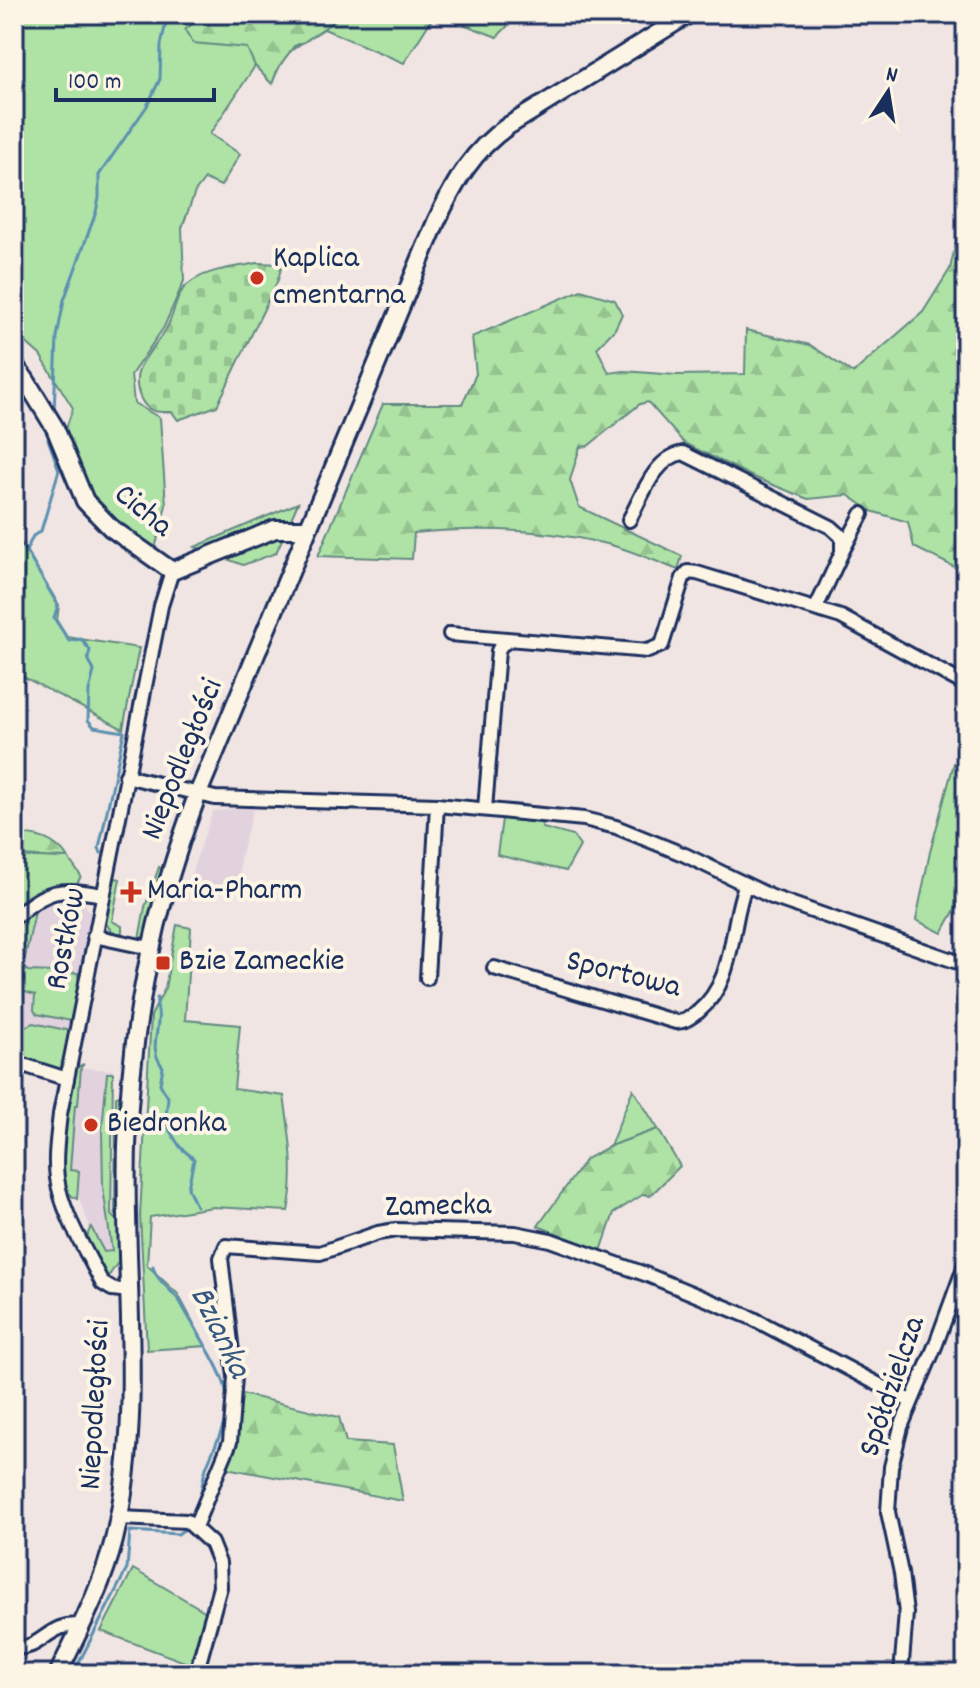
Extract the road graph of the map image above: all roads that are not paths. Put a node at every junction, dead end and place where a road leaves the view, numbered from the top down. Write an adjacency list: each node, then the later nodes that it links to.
1 (689, 14): 5 (street, Niepodległości)
2 (14, 365): 7 (street, Cicha)
3 (862, 514): 6 (street)
4 (629, 520): 6 (street)
5 (308, 529): 7 (street, Cicha); 13 (street, Niepodległości)
6 (842, 552): 8 (street)
7 (172, 571): 12 (street, Rostków)
8 (816, 608): 10 (street); 11 (street)
9 (450, 634): 10 (street)
10 (510, 640): 15 (street)
11 (966, 685)
12 (126, 776): 13 (street); 17 (street, Rostków)
13 (197, 796): 14 (street); 20 (street, Niepodległości)
14 (437, 805): 15 (street); 23 (street)
15 (485, 809): 16 (street)
16 (745, 886): 21 (street); 22 (street, Sportowa)
17 (103, 895): 18 (street); 19 (street, Rostków)
18 (14, 918)
19 (94, 936): 20 (street); 25 (street, Rostków)
20 (150, 948): 27 (street, Niepodległości)
21 (966, 965)
22 (494, 968)
23 (427, 978)
24 (14, 1062): 25 (street)
25 (67, 1079): 27 (street, Rostków)
26 (966, 1262): 28 (street, Spółdzielcza)
27 (130, 1291): 29 (street, Niepodległości)
28 (910, 1401): 30 (street, Zamecka); 35 (street, Spółdzielcza)
29 (119, 1518): 30 (street); 31 (street, Niepodległości)
30 (195, 1527): 34 (street)
31 (82, 1626): 32 (street); 33 (street, Niepodległości)
32 (14, 1647)
33 (58, 1674)
34 (196, 1674)
35 (901, 1674)

